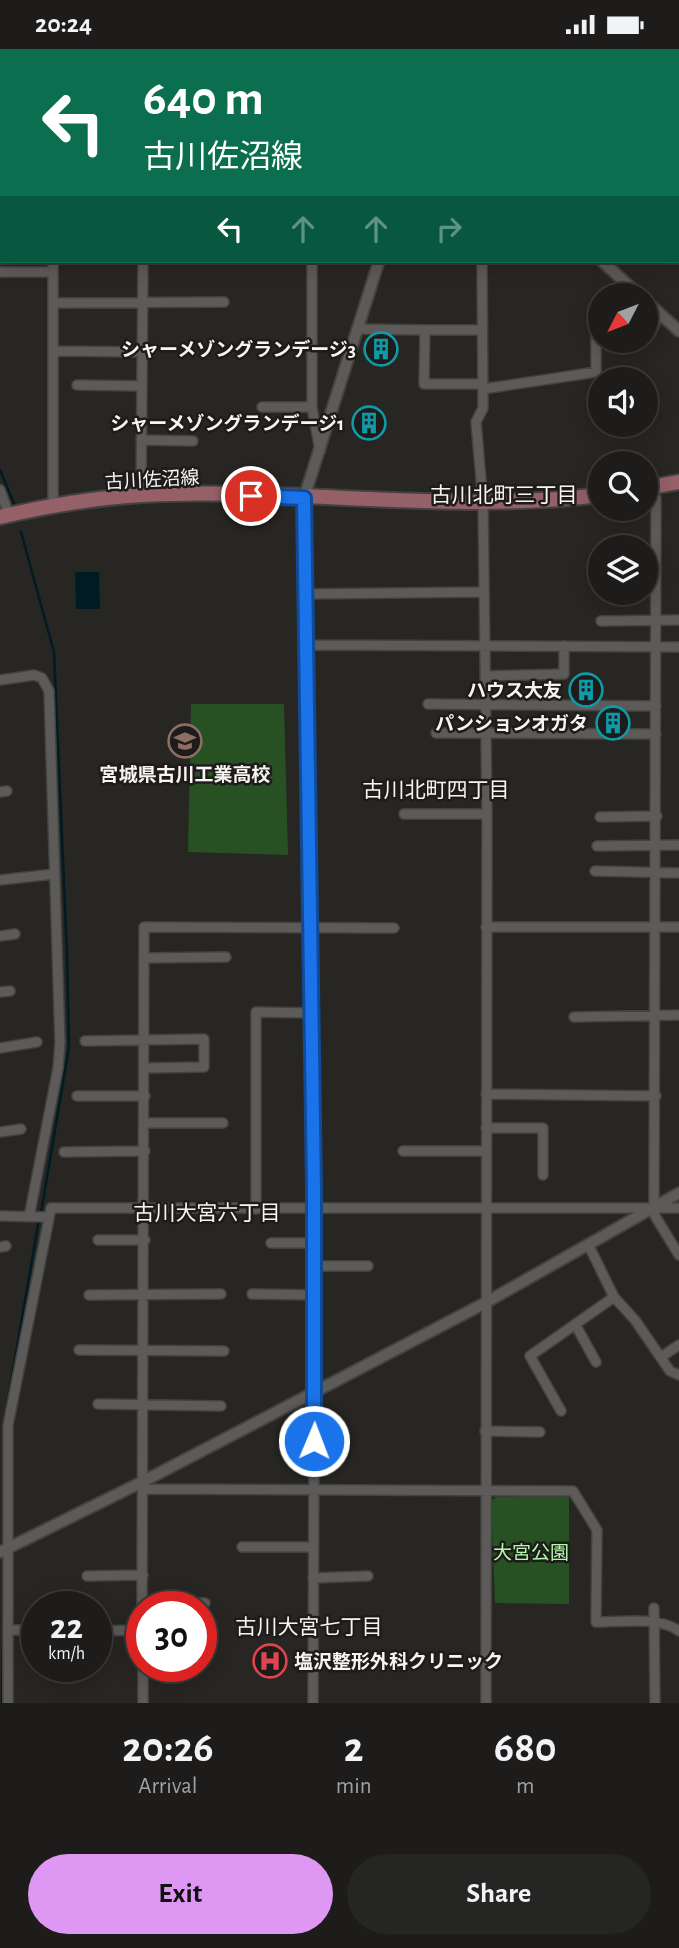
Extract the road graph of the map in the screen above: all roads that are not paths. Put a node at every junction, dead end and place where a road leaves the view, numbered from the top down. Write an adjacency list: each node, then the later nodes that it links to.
1 (53, 263): 8 (street)
2 (143, 263): 10 (street)
3 (312, 263): 26 (street)
4 (378, 263): 15 (street)
5 (482, 263): 24 (street)
6 (604, 263): 9 (street)
7 (0, 272): 8 (street)
8 (53, 272): 12 (street)
9 (626, 283)
10 (143, 302): 11 (street); 12 (street); 20 (street)
11 (224, 302)
12 (53, 303): 19 (street)
13 (660, 313): 14 (street); 16 (street)
14 (658, 317)
15 (359, 329): 17 (street); 29 (street)
16 (678, 329)
17 (425, 330): 18 (street); 24 (street)
18 (477, 330)
19 (53, 351): 20 (street); 37 (street)
20 (143, 352): 23 (street)
21 (596, 353): 24 (street)
22 (77, 386): 23 (street)
23 (142, 386): 27 (street)
24 (483, 386): 36 (street)
25 (262, 407): 26 (street)
26 (312, 407): 29 (street)
27 (141, 440): 28 (street); 33 (street)
28 (192, 441)
29 (320, 451): 35 (street)
30 (679, 482): 31 (main road)
31 (658, 486)
32 (0, 490): 38 (street)
33 (141, 495): 35 (main road, 古川佐沼線); 37 (main road, 古川佐沼線)
34 (588, 496): 36 (main road, 古川佐沼線)
35 (304, 498): 36 (main road, 古川佐沼線); 41 (street)
36 (483, 502): 40 (street)
37 (53, 506): 38 (main road, 古川佐沼線)
38 (5, 516)
39 (656, 521): 44 (street)
40 (484, 592): 41 (street); 46 (street)
41 (305, 594): 45 (street)
42 (679, 620): 44 (street)
43 (601, 621): 44 (street)
44 (656, 621): 48 (street)
45 (306, 645): 46 (street); 73 (street)
46 (485, 645): 47 (street); 50 (street)
47 (564, 646): 48 (street); 50 (street)
48 (656, 647): 49 (street); 54 (street)
49 (679, 647)
50 (485, 676): 53 (street)
51 (0, 680): 68 (street)
52 (428, 704): 53 (street)
53 (485, 705): 54 (street); 56 (street)
54 (656, 706): 57 (street)
55 (436, 733): 56 (street)
56 (486, 733): 57 (street); 59 (street)
57 (656, 733): 60 (street)
58 (404, 814): 59 (street)
59 (487, 814): 70 (street)
60 (657, 816): 61 (street); 62 (street)
61 (600, 817)
62 (657, 845): 63 (street); 64 (street); 66 (street)
63 (679, 845)
64 (597, 846)
65 (594, 871): 66 (street)
66 (657, 873): 67 (street); 71 (street)
67 (679, 873)
68 (54, 874): 69 (street); 110 (street)
69 (0, 880)
70 (486, 927): 71 (street); 88 (street)
71 (657, 927): 72 (street); 80 (street)
72 (679, 927)
73 (310, 928): 74 (street); 78 (street); 79 (street)
74 (394, 928)
75 (15, 934): 76 (street)
76 (0, 936)
77 (226, 957): 78 (street)
78 (145, 958): 83 (street)
79 (312, 1013): 106 (street); 107 (street)
80 (657, 1015): 81 (street); 82 (street); 91 (street)
81 (679, 1015)
82 (574, 1017)
83 (145, 1040): 84 (street); 87 (street); 87 (street)
84 (85, 1041)
85 (37, 1042): 86 (street)
86 (0, 1048)
87 (145, 1068): 90 (street)
88 (486, 1094): 91 (street); 94 (street)
89 (77, 1095): 90 (street)
90 (145, 1096): 92 (street)
91 (656, 1097): 104 (street)
92 (145, 1123): 93 (street); 97 (street)
93 (223, 1123)
94 (486, 1128): 99 (street); 101 (street)
95 (22, 1129): 96 (street)
96 (0, 1132)
97 (145, 1151): 100 (street); 103 (street)
98 (403, 1151): 99 (street)
99 (486, 1151): 108 (street)
100 (64, 1152)
101 (543, 1175)
102 (679, 1193): 104 (street)
103 (145, 1207): 106 (street); 111 (street); 113 (street)
104 (654, 1208): 105 (street); 108 (street); 116 (street); 117 (street)
105 (679, 1208)
106 (256, 1209): 107 (street)
107 (314, 1210): 108 (street); 115 (street)
108 (485, 1210): 126 (street)
109 (0, 1216): 110 (street)
110 (31, 1217): 111 (street)
111 (47, 1217): 147 (street)
112 (98, 1240): 113 (street)
113 (145, 1240): 123 (street)
114 (271, 1243): 115 (street)
115 (315, 1243): 118 (street)
116 (589, 1246): 125 (street); 126 (street)
117 (679, 1255)
118 (314, 1266): 119 (street); 124 (street)
119 (368, 1266)
120 (221, 1294): 123 (street)
121 (252, 1294): 124 (street)
122 (89, 1295): 123 (street)
123 (145, 1295): 130 (street)
124 (315, 1295): 135 (street)
125 (614, 1297): 127 (street); 132 (street)
126 (485, 1303): 135 (street); 140 (street)
127 (575, 1324): 133 (street); 139 (street)
128 (679, 1345): 132 (street)
129 (79, 1350): 130 (street)
130 (144, 1350): 131 (street); 137 (street)
131 (224, 1351)
132 (661, 1357): 134 (street)
133 (596, 1361)
134 (679, 1375)
135 (315, 1392): 142 (street); 143 (street)
136 (98, 1405): 137 (street)
137 (144, 1405): 138 (street); 142 (street)
138 (221, 1406)
139 (561, 1411)
140 (485, 1431): 141 (street); 144 (street)
141 (540, 1432)
142 (144, 1485): 143 (street); 147 (street); 148 (street)
143 (313, 1489): 144 (street); 146 (street)
144 (485, 1490): 154 (street); 162 (street)
145 (242, 1547): 146 (street)
146 (313, 1547): 151 (street)
147 (5, 1551): 155 (street)
148 (143, 1575): 149 (street); 152 (street)
149 (88, 1576)
150 (368, 1576): 151 (street)
151 (313, 1578): 161 (street)
152 (142, 1591)
153 (654, 1608): 154 (street)
154 (654, 1623): 157 (street); 163 (street)
155 (9, 1630): 156 (street); 159 (street)
156 (21, 1630)
157 (679, 1631)
158 (143, 1682): 160 (street)
159 (8, 1703)
160 (143, 1703)
161 (313, 1703)
162 (486, 1703)
163 (655, 1703)

